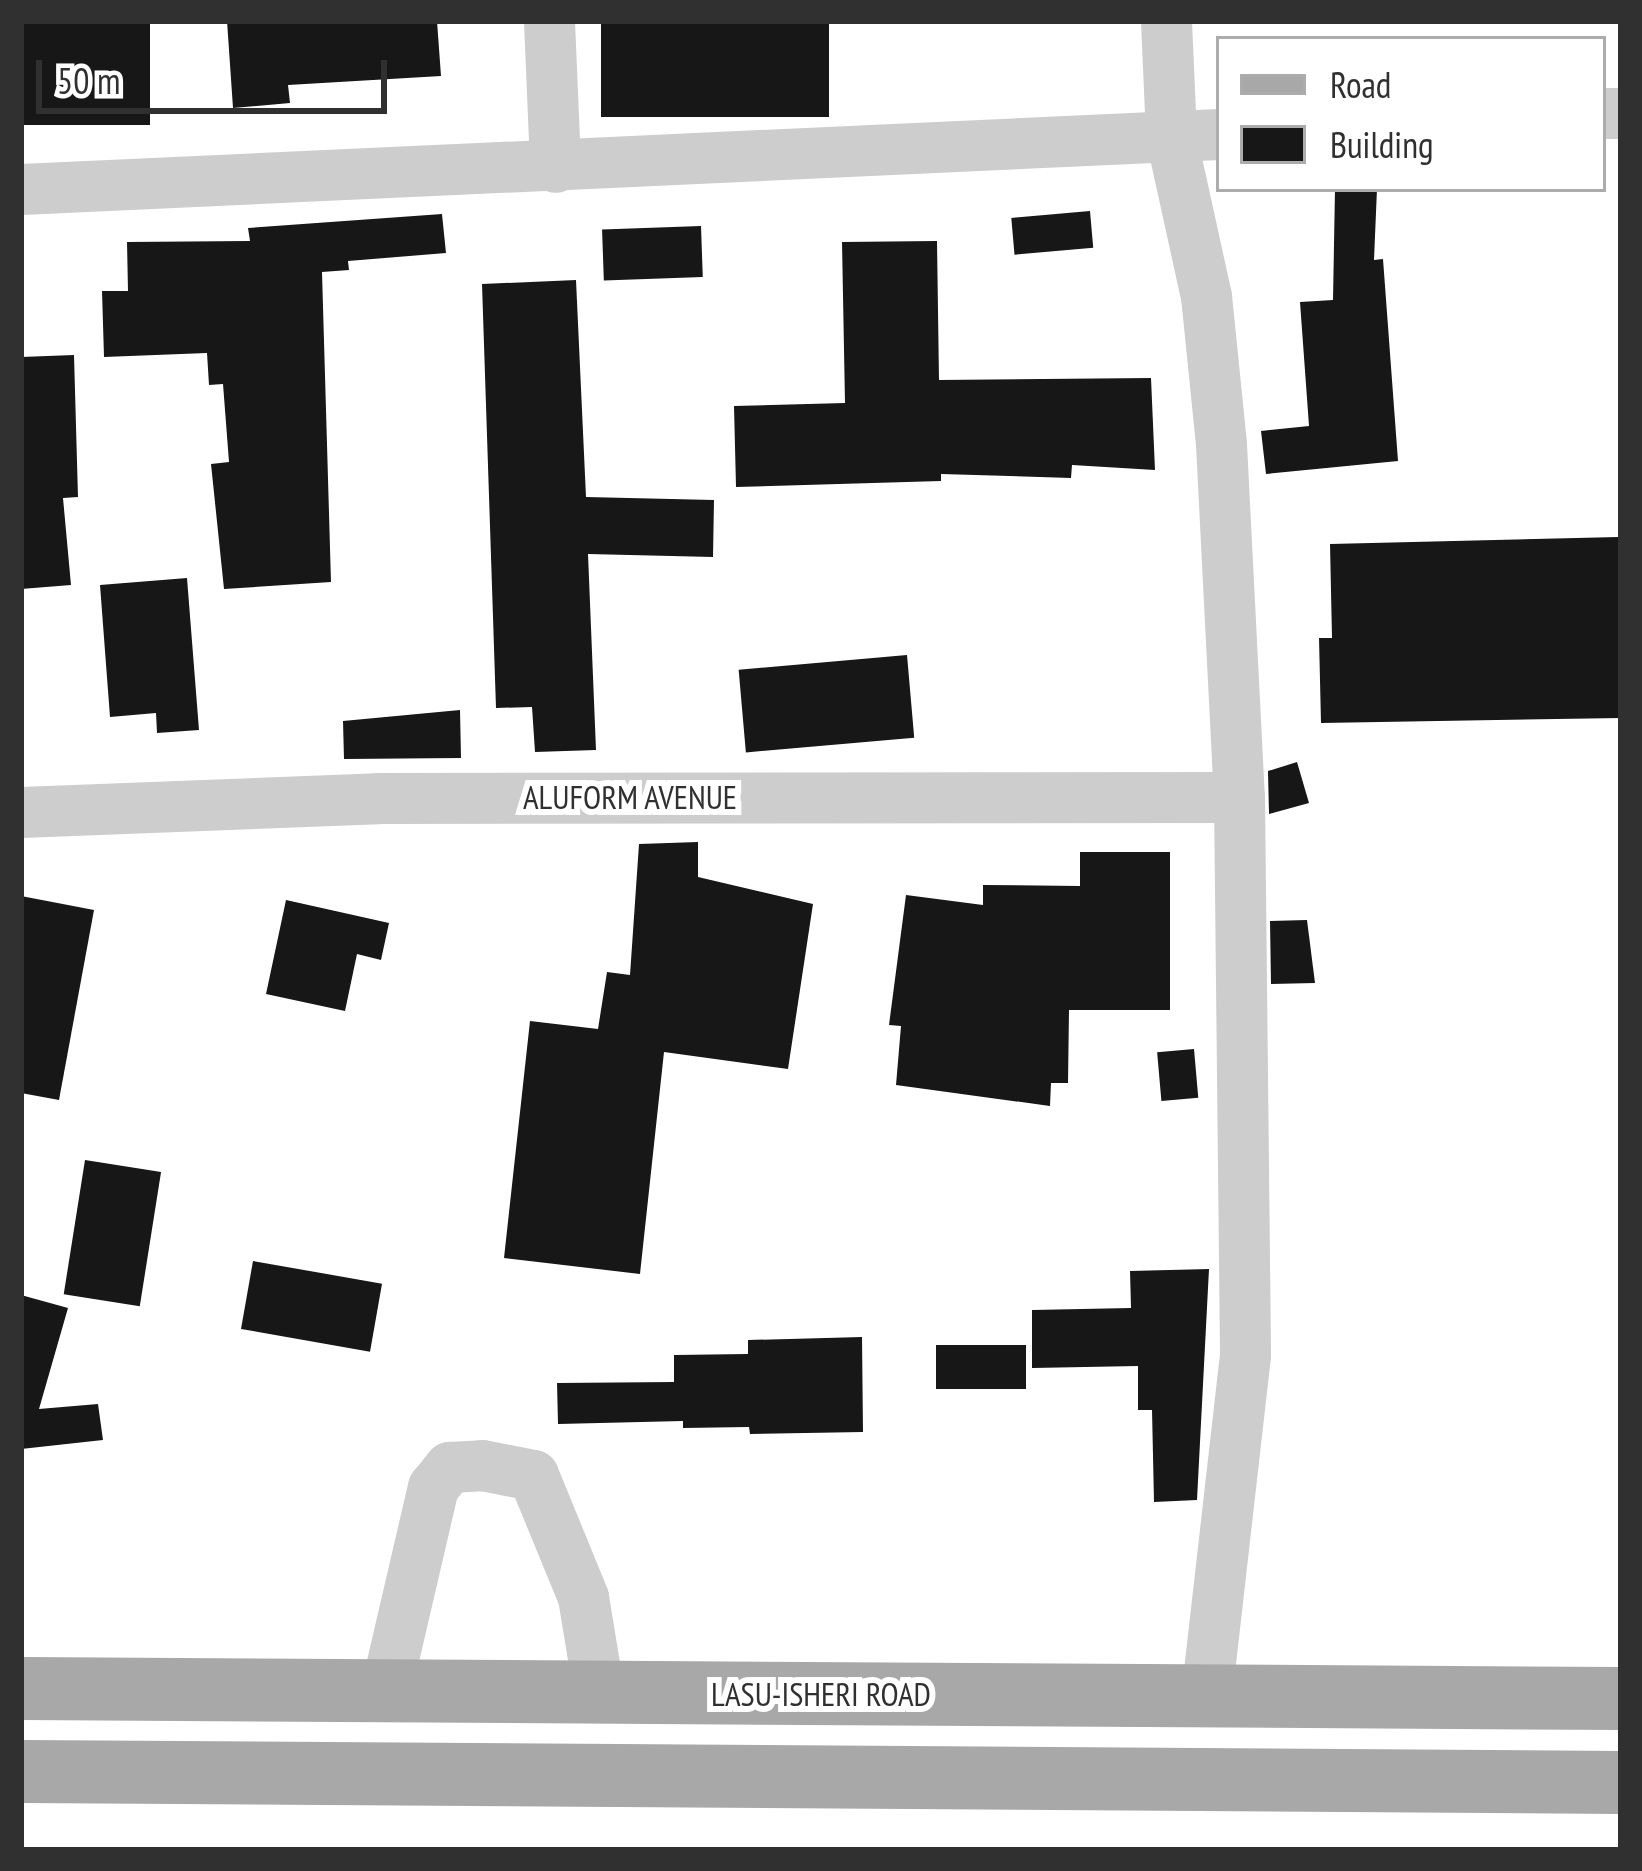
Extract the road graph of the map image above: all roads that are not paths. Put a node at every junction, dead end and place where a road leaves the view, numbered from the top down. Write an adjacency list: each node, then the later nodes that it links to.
1 (549, 21): 4 (street)
2 (1166, 21): 3 (street)
3 (1195, 136): 4 (street); 6 (street)
4 (555, 167): 5 (street)
5 (21, 189)
6 (1239, 797): 7 (street, ALUFORM AVENUE); 9 (street)
7 (21, 812)
8 (21, 1688): 10 (main road, LASU-ISHERI ROAD)
9 (1207, 1691): 11 (main road, LASU-ISHERI ROAD); 12 (main road, LASU-ISHERI ROAD)
10 (385, 1693): 11 (main road, LASU-ISHERI ROAD); 11 (street)
11 (599, 1695)
12 (1621, 1698)
13 (21, 1771): 14 (main road)
14 (1621, 1782)

